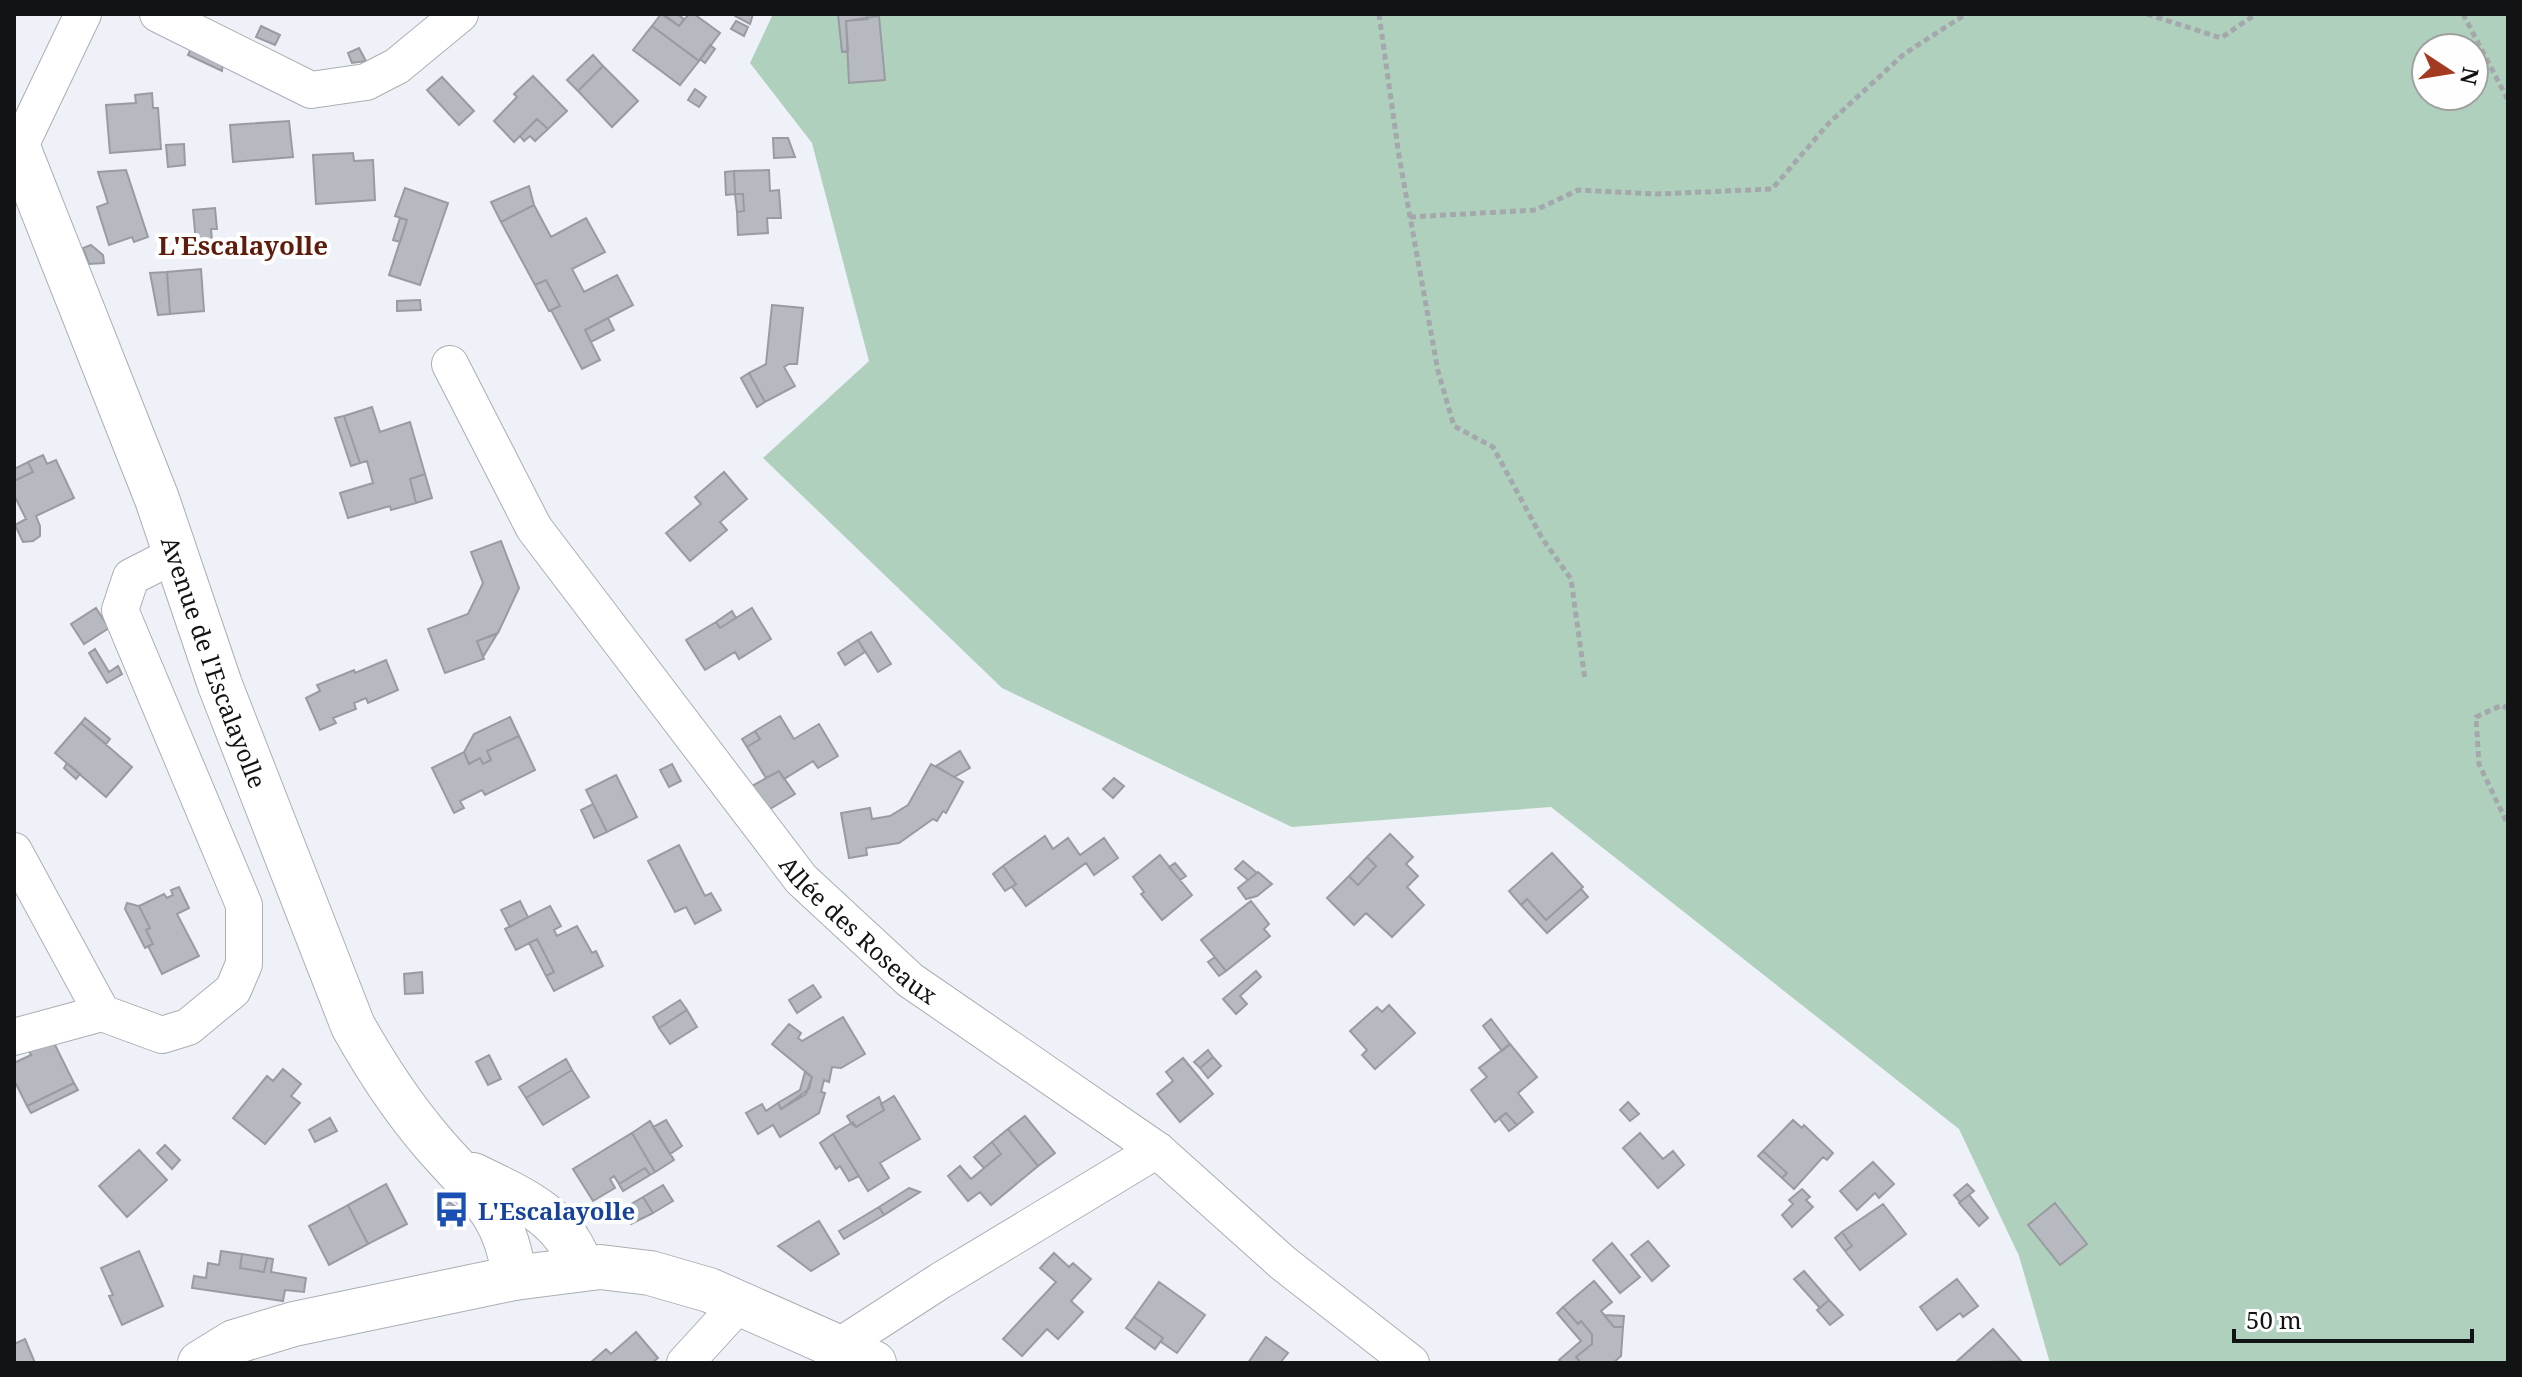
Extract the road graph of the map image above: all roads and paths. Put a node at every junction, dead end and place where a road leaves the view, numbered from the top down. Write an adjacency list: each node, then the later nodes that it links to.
1 (83, 14): 10 (street)
2 (158, 14): 3 (street)
3 (460, 14)
4 (1379, 14): 11 (path)
5 (1966, 14): 11 (path)
6 (2147, 14): 7 (path)
7 (2256, 14)
8 (2463, 14): 9 (path)
9 (2508, 100)
10 (17, 142): 13 (street, Avenue de l'Escalayolle)
11 (1410, 217): 14 (path)
12 (450, 364): 20 (street, Allée des Roseaux)
13 (176, 554): 18 (street); 21 (street, Avenue de l'Escalayolle)
14 (1585, 680)
15 (2508, 709): 16 (path)
16 (2508, 825)
17 (14, 851): 18 (street)
18 (102, 1013): 19 (street)
19 (14, 1037)
20 (1157, 1150): 25 (street); 28 (street, Allée des Roseaux)
21 (453, 1165): 22 (street, Avenue de l'Escalayolle); 23 (street, Avenue de l'Escalayolle)
22 (581, 1268): 23 (street); 24 (street)
23 (514, 1278): 26 (street)
24 (740, 1303): 25 (street); 27 (street)
25 (856, 1355)
26 (200, 1363)
27 (685, 1363)
28 (1411, 1363)

